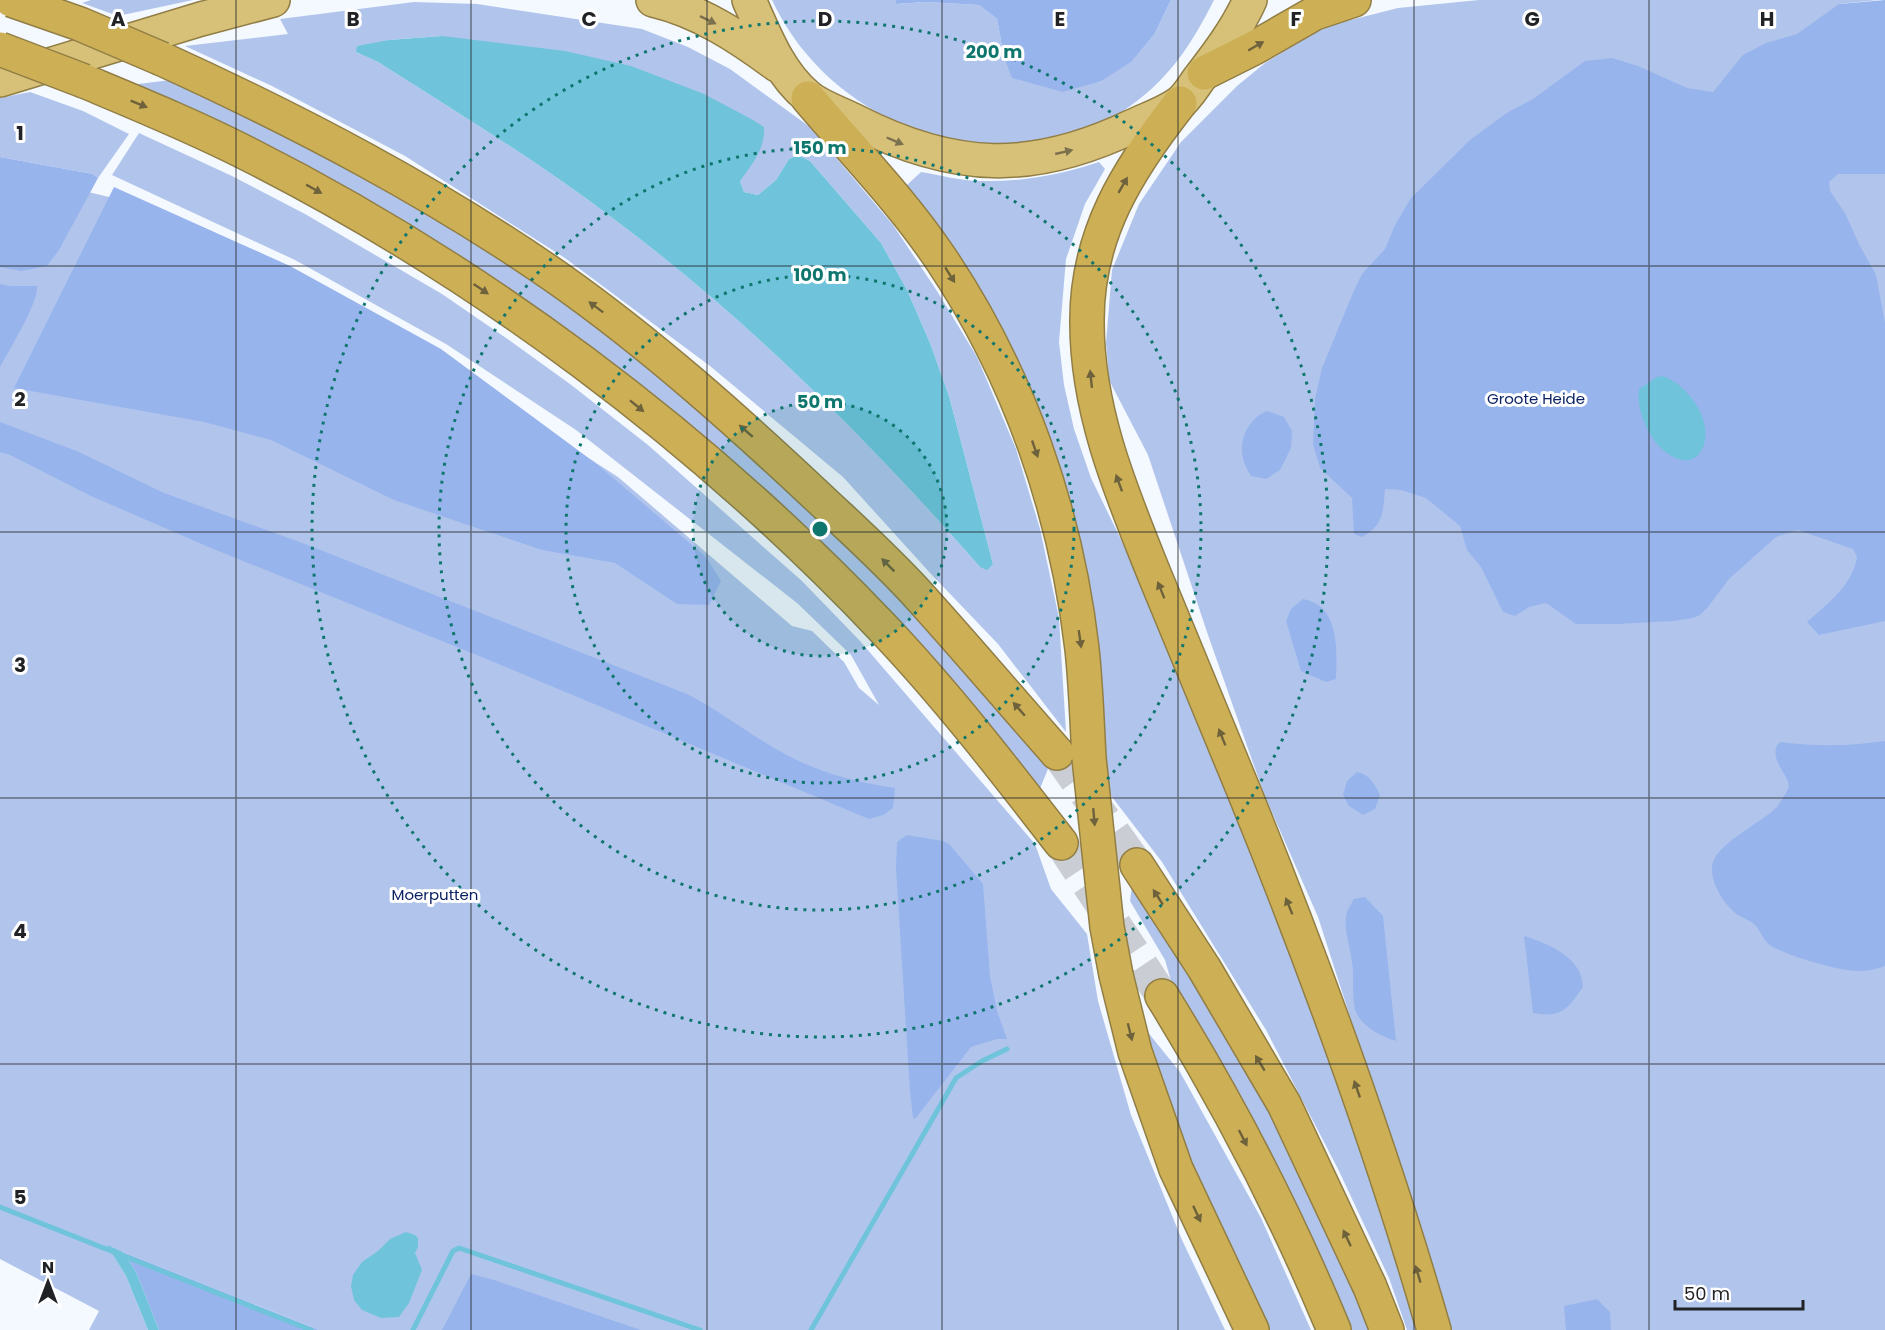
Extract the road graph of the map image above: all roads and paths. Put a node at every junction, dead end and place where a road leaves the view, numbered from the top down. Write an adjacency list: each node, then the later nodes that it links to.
1 (11, 0): 15 (highway, one-way to 1, bridge)
2 (49, 0): 8 (highway)
3 (273, 0): 12 (highway)
4 (653, 0): 10 (highway, one-way to 10)
5 (748, 0): 10 (highway)
6 (1250, 0): 11 (highway)
7 (1354, 0): 11 (highway, one-way to 7)
8 (0, 15)
9 (0, 49): 16 (highway, one-way to 16, bridge)
10 (781, 68): 13 (highway)
11 (1204, 73): 14 (highway)
12 (0, 80)
13 (808, 98): 14 (highway, one-way to 14); 15 (highway, one-way to 15)
14 (1180, 103): 22 (highway, one-way to 14)
15 (1073, 756): 19 (highway, one-way to 19, bridge)
16 (1061, 843)
17 (1137, 865): 21 (highway, one-way to 17)
18 (1162, 996): 20 (highway, one-way to 20)
19 (1252, 1330)
20 (1334, 1330)
21 (1387, 1330)
22 (1434, 1330)

